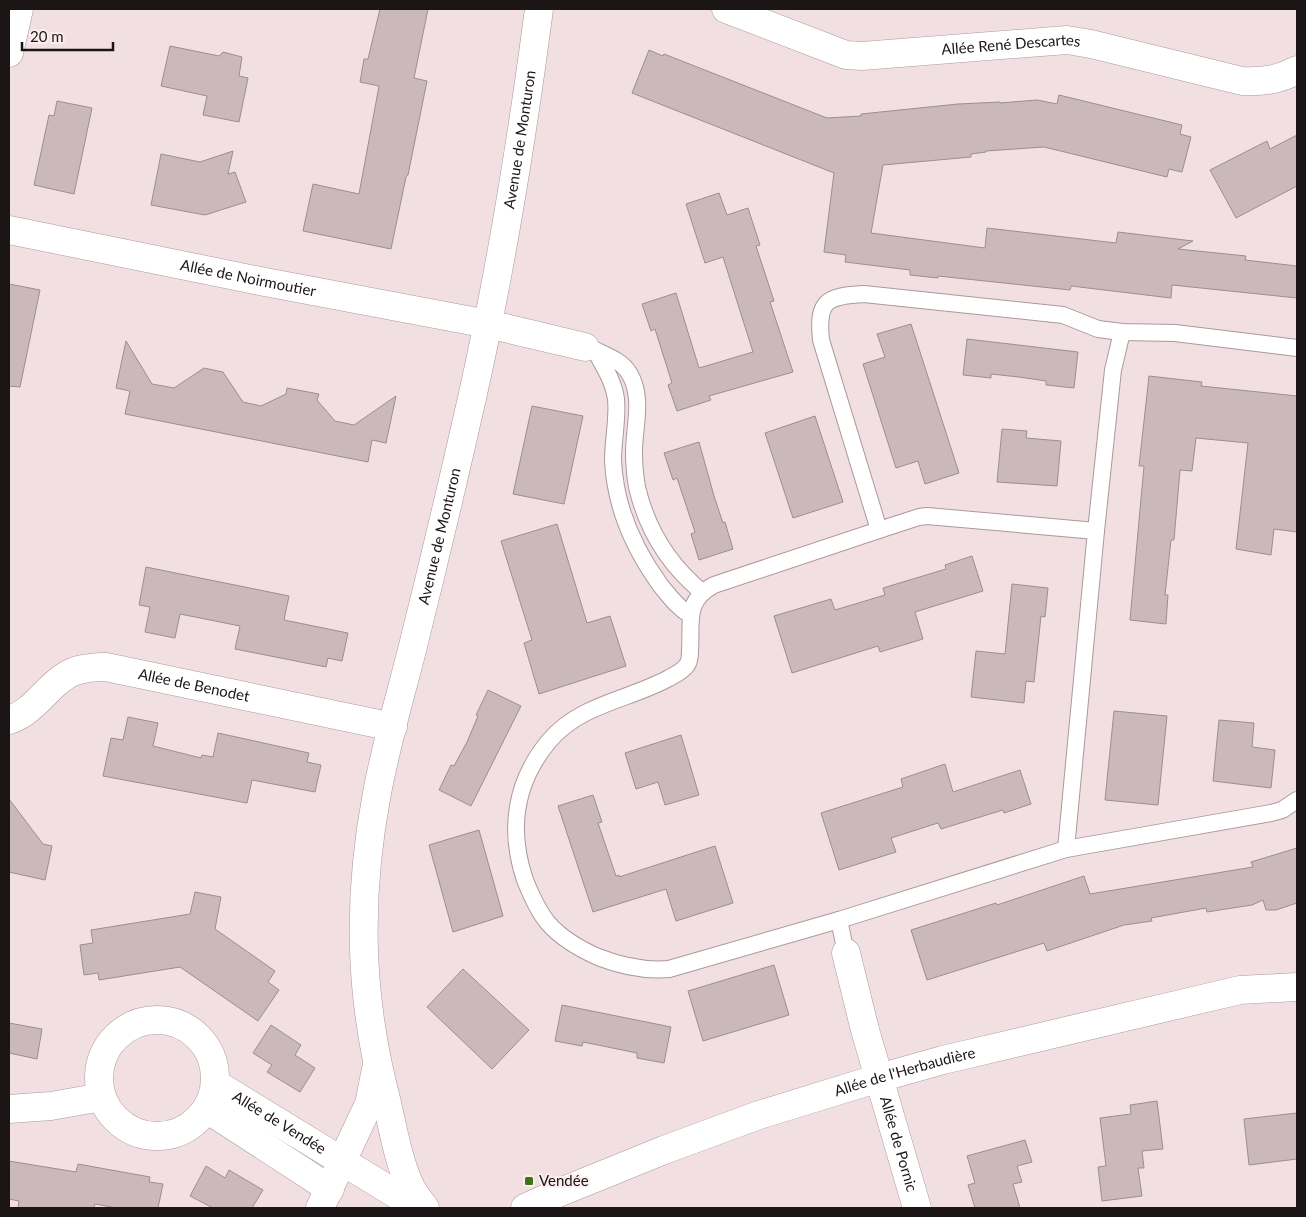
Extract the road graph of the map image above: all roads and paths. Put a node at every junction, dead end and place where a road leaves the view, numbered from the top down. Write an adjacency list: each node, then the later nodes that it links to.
1 (19, 9): 4 (street)
2 (539, 9): 7 (street, Avenue de Monturon)
3 (726, 9): 5 (street, Allée René Descartes)
4 (9, 52)
5 (1297, 70)
6 (9, 230): 7 (street, Allée de Noirmoutier)
7 (488, 324): 10 (street, Allée de Noirmoutier); 16 (street, Avenue de Monturon)
8 (1122, 332): 9 (lane); 11 (lane); 12 (lane)
9 (1297, 348)
10 (590, 349): 13 (lane); 14 (lane)
11 (879, 530): 12 (lane); 13 (lane)
12 (1096, 531): 18 (lane)
13 (702, 592): 14 (lane)
14 (690, 615): 19 (lane)
15 (9, 720): 16 (street, Allée de Benodet)
16 (393, 727): 22 (street, Avenue de Monturon)
17 (1297, 800): 18 (lane)
18 (1066, 849): 19 (lane)
19 (839, 920): 20 (lane)
20 (846, 953): 23 (street, Allée de Pornic)
21 (1297, 987): 23 (street, Allée de l'Herbaudière)
22 (377, 1066): 28 (street, Avenue de Monturon); 31 (street, Avenue de Monturon)
23 (879, 1078): 32 (street, Allée de l'Herbaudière); 33 (street, Allée de Pornic)
24 (216, 1084): 25 (street, Allée de Vendée); 27 (street, Allée de Vendée); 28 (street, Allée de Vendée)
25 (102, 1097): 26 (street); 27 (street, Allée de Vendée)
26 (9, 1109)
27 (207, 1109): 29 (street, Allée de Vendée)
28 (344, 1161): 29 (street, Avenue de Monturon); 30 (street, Allée de Vendée)
29 (325, 1199)
30 (412, 1208)
31 (425, 1208)
32 (525, 1208)
33 (917, 1208)

